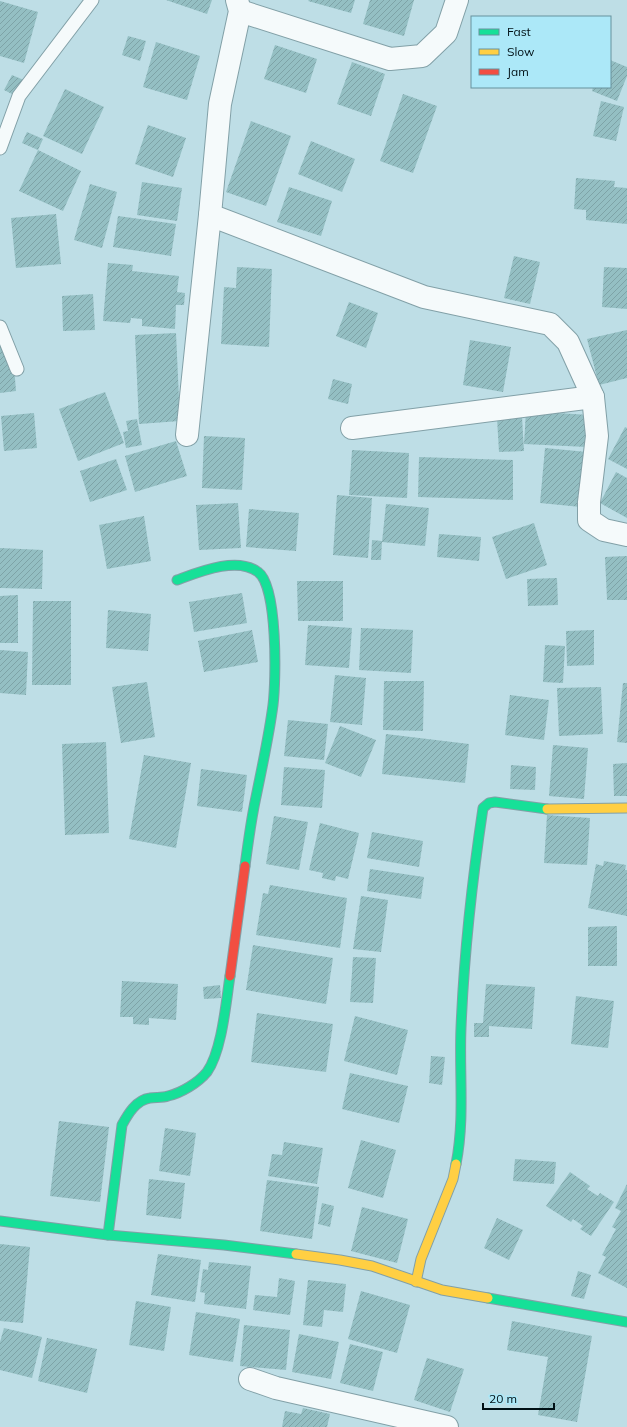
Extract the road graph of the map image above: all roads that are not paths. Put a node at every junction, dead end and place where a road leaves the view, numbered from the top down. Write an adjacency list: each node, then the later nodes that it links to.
1 (92, 0): 4 (lane)
2 (457, 0): 3 (street)
3 (238, 6): 5 (street)
4 (0, 148)
5 (210, 215): 8 (street); 10 (street)
6 (0, 327): 7 (lane)
7 (18, 369)
8 (593, 397): 9 (street); 11 (street)
9 (352, 428)
10 (187, 435)
11 (627, 535)
12 (177, 580): 15 (street)
13 (627, 808): 16 (street)
14 (0, 1221): 15 (street)
15 (108, 1235): 16 (street)
16 (416, 1282): 17 (street)
17 (627, 1322)
18 (250, 1379): 19 (street)
19 (447, 1427)

